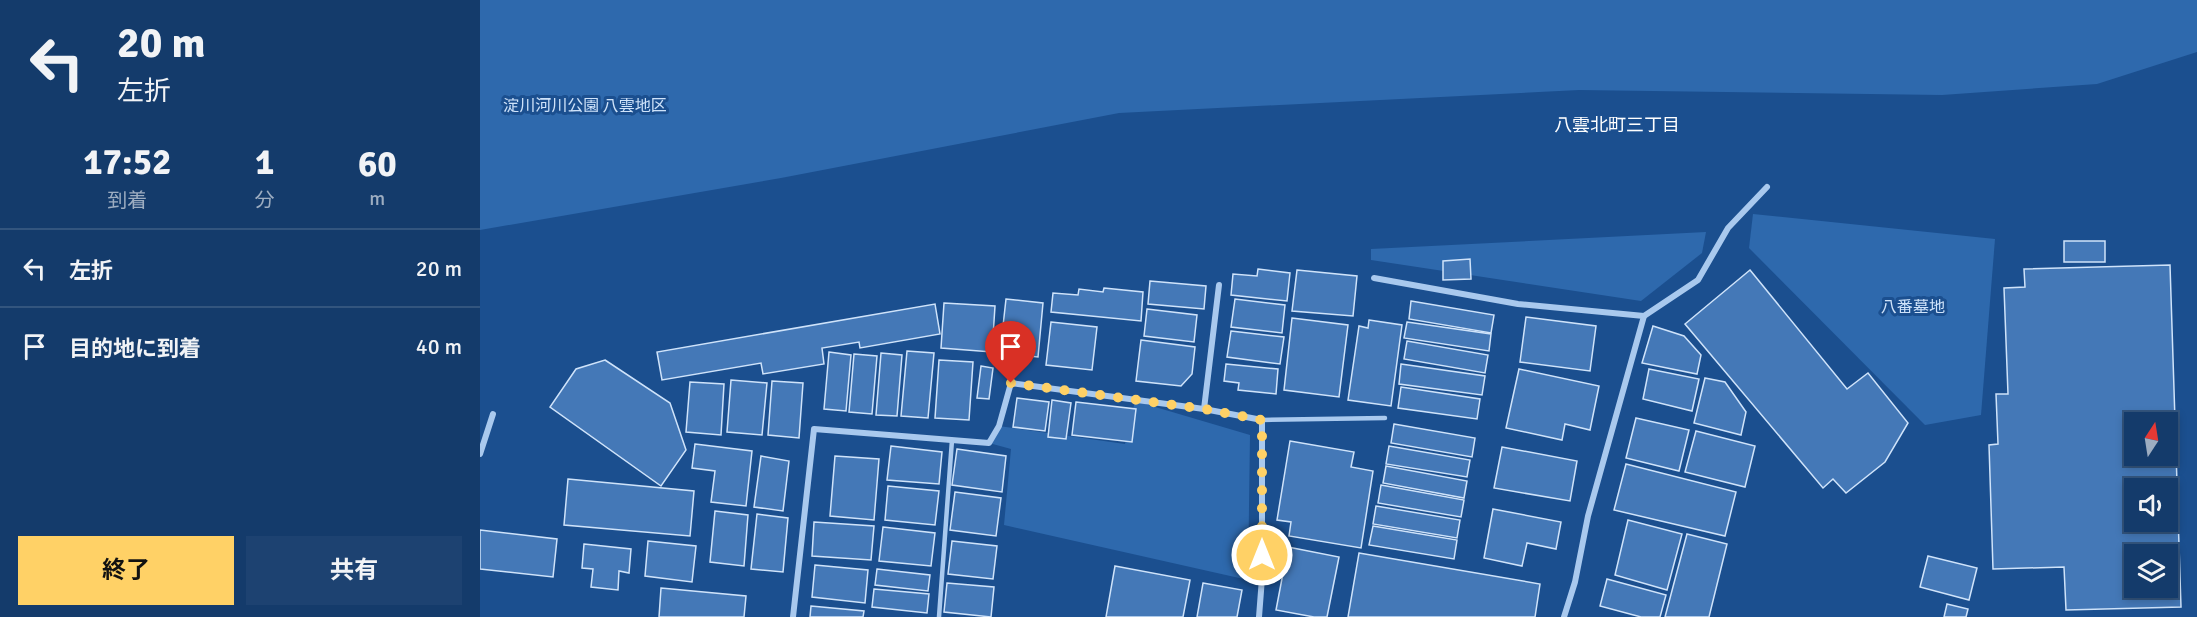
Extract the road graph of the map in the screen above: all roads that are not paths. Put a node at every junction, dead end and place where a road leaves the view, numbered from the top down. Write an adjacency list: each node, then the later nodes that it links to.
1 (1767, 187): 4 (street)
2 (1374, 278): 4 (street)
3 (1219, 285): 5 (street)
4 (1644, 316): 14 (street)
5 (1204, 409): 8 (street); 9 (street)
6 (494, 414): 10 (street)
7 (1385, 418): 8 (lane)
8 (1262, 420): 13 (street)
9 (951, 440): 11 (street); 12 (lane)
10 (480, 454)
11 (794, 617)
12 (939, 617)
13 (1259, 617)
14 (1564, 617)

